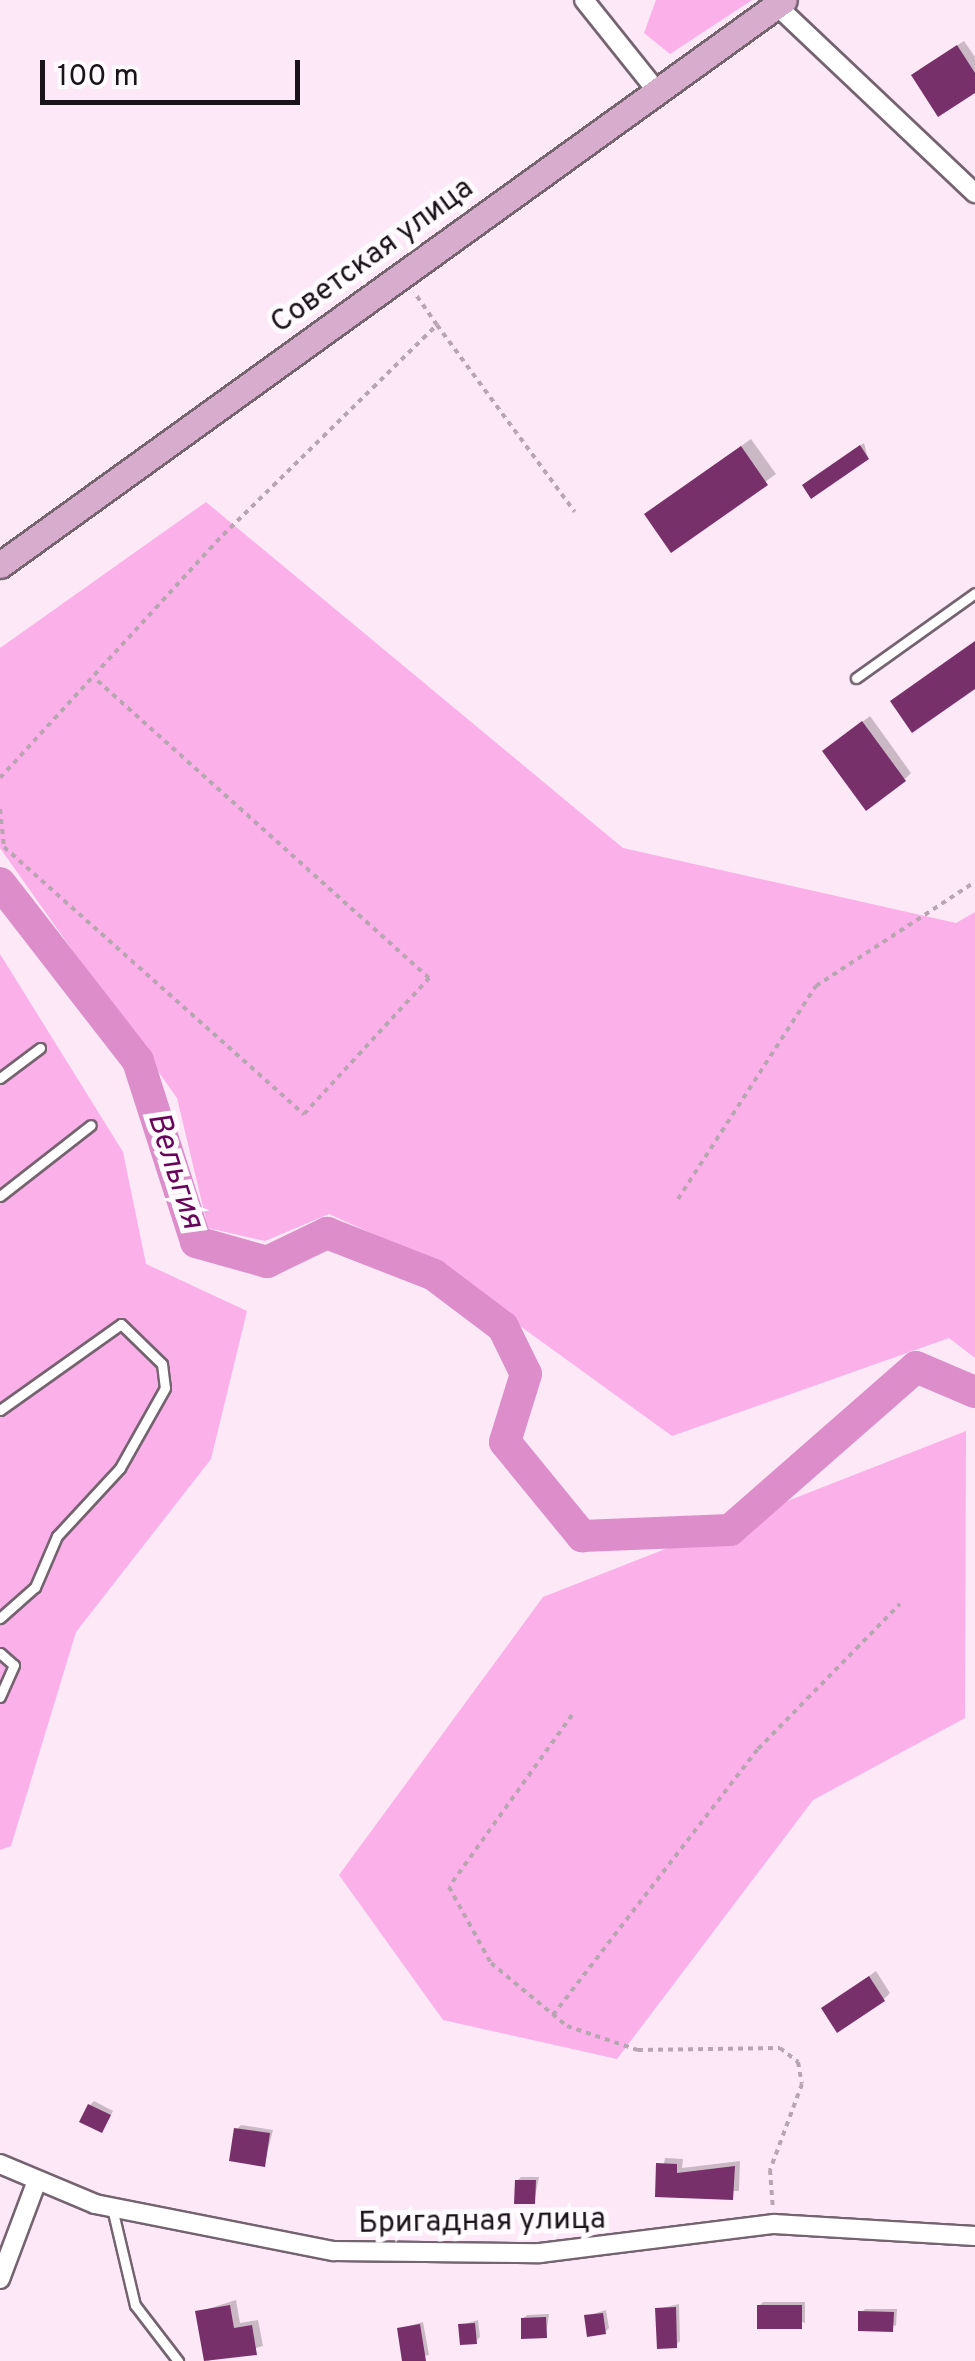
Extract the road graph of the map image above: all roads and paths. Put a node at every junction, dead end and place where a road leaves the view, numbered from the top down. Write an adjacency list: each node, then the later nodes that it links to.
1 (584, 0): 3 (street)
2 (780, 3): 3 (main road, Советская улица); 4 (street)
3 (656, 90): 5 (main road, Советская улица)
4 (975, 194)
5 (403, 275): 6 (path); 8 (main road, Советская улица)
6 (437, 325): 7 (path); 10 (path)
7 (575, 512)
8 (0, 565)
9 (975, 593): 11 (lane)
10 (95, 678): 12 (path); 13 (path)
11 (856, 678)
12 (0, 778)
13 (0, 810)
14 (975, 882): 19 (path)
15 (40, 1048): 16 (lane)
16 (0, 1078)
17 (91, 1124): 18 (lane)
18 (0, 1196)
19 (678, 1199)
20 (0, 1410): 22 (lane)
21 (900, 1604): 26 (path)
22 (0, 1618)
23 (0, 1653): 24 (lane)
24 (0, 1696)
25 (572, 1715): 26 (path)
26 (553, 2015): 30 (path)
27 (0, 2164): 28 (street, Бригадная улица)
28 (36, 2182): 29 (street, Бригадная улица); 32 (street)
29 (112, 2208): 30 (street, Бригадная улица); 33 (lane)
30 (774, 2224): 31 (street, Бригадная улица)
31 (975, 2236)
32 (0, 2279)
33 (178, 2361)

